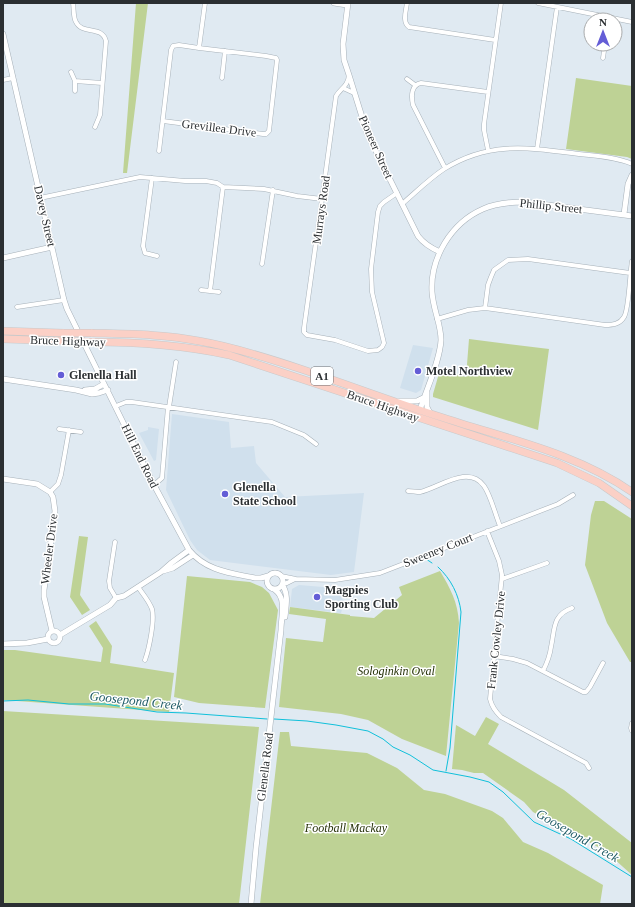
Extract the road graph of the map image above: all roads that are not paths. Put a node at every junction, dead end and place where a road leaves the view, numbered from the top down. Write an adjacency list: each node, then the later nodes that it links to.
1 (73, 3): 23 (street)
2 (205, 3): 12 (street)
3 (334, 3): 7 (street)
4 (407, 3): 11 (street)
5 (500, 3): 11 (street)
6 (538, 3): 8 (street)
7 (347, 4): 17 (street, Pioneer Street)
8 (557, 7): 9 (street); 31 (street)
9 (583, 13)
10 (3, 34): 18 (street, Davey Street)
11 (495, 40): 27 (street)
12 (200, 48): 13 (street, Grevillea Drive); 29 (street, Grevillea Drive)
13 (225, 51): 19 (street); 29 (street, Grevillea Drive)
14 (604, 52): 15 (street)
15 (603, 58)
16 (71, 72): 22 (street)
17 (349, 75): 25 (street, Murrays Road); 28 (street, Pioneer Street)
18 (13, 78): 21 (street); 41 (street, Davey Street)
19 (222, 78)
20 (407, 79): 24 (street)
21 (3, 80)
22 (75, 81): 23 (street); 26 (street)
23 (102, 83): 30 (street)
24 (415, 85): 27 (street); 35 (street)
25 (343, 88): 28 (street); 42 (street, Murrays Road)
26 (75, 91)
27 (488, 92): 32 (street)
28 (354, 93): 40 (street, Pioneer Street)
29 (163, 121): 33 (street)
30 (95, 126)
31 (537, 149): 32 (street); 34 (street)
32 (488, 150): 35 (street)
33 (159, 151)
34 (632, 164)
35 (445, 168): 43 (street)
36 (632, 175): 44 (street)
37 (152, 178): 38 (street); 41 (street); 48 (street)
38 (223, 187): 39 (street); 54 (street)
39 (273, 190): 42 (street); 51 (street)
40 (397, 193): 42 (street, Murrays Road); 43 (street, Pioneer Street)
41 (40, 198): 46 (street, Davey Street)
42 (322, 199)
43 (402, 204): 47 (street, Pioneer Street)
44 (624, 214): 45 (street, Phillip Street); 47 (street, Phillip Street)
45 (632, 216)
46 (52, 247): 49 (street); 56 (street, Davey Street)
47 (440, 252): 59 (street, Phillip Street)
48 (156, 256)
49 (3, 258)
50 (632, 260): 52 (street)
51 (262, 264)
52 (630, 272): 58 (street); 58 (street)
53 (201, 290): 54 (street)
54 (210, 291): 55 (street)
55 (219, 292)
56 (64, 300): 57 (street); 64 (street, Davey Street)
57 (17, 307)
58 (485, 308): 59 (street)
59 (437, 319): 67 (street, Phillip Street)
60 (3, 331): 69 (highway, Bruce Highway / A1, bridge)
61 (3, 339): 78 (highway, Bruce Highway / A1, bridge)
62 (176, 362): 71 (street)
63 (3, 379): 65 (street)
64 (104, 384): 65 (street); 66 (street, Davey Street)
65 (76, 390): 66 (street)
66 (108, 390): 70 (street, Hill End Road)
67 (427, 391): 68 (street); 73 (street)
68 (423, 398): 69 (street); 72 (street)
69 (393, 400): 72 (highway, Bruce Highway / A1)
70 (116, 406): 71 (street); 80 (street, Hill End Road)
71 (168, 407): 77 (street); 80 (street)
72 (420, 410): 73 (highway, Bruce Highway / A1); 78 (highway)
73 (430, 413): 84 (highway, Bruce Highway / A1)
74 (59, 429): 75 (street)
75 (68, 430): 76 (street); 82 (street)
76 (81, 432)
77 (316, 444)
78 (495, 444): 81 (highway, Bruce Highway / A1)
79 (3, 478): 82 (street)
80 (154, 485): 91 (street, Hill End Road)
81 (607, 488): 86 (highway); 87 (highway, Bruce Highway / A1)
82 (50, 492): 107 (street, Wheeler Drive)
83 (408, 492): 88 (street)
84 (632, 492)
85 (573, 495): 88 (street, Sweeney Court)
86 (632, 502)
87 (632, 506)
88 (500, 526): 89 (street, Sweeney Court)
89 (487, 531): 98 (street, Sweeney Court); 99 (street, Frank Cowley Drive)
90 (114, 542): 104 (street)
91 (189, 550): 92 (street, Hill End Road); 94 (street)
92 (193, 555): 94 (street); 97 (street, Hill End Road)
93 (547, 563): 99 (street)
94 (161, 572): 102 (street)
95 (268, 576): 96 (street); 97 (street, Hill End Road); 101 (street)
96 (281, 576): 98 (street, Sweeney Court); 100 (street)
97 (255, 578): 101 (street, Hill End Road)
98 (296, 579): 100 (street, Sweeney Court)
99 (502, 580): 111 (street, Frank Cowley Drive)
100 (282, 584): 103 (street); 106 (street, Glenella Road)
101 (268, 586): 103 (street)
102 (138, 587): 104 (street); 112 (street)
103 (275, 590): 106 (street, Glenella Road)
104 (116, 598): 108 (street)
105 (572, 608): 114 (street)
106 (282, 630): 118 (street, Glenella Road)
107 (52, 631): 108 (street); 109 (street)
108 (60, 635): 109 (street)
109 (48, 639): 110 (street)
110 (3, 644)
111 (494, 656): 114 (street); 117 (street, Frank Cowley Drive)
112 (145, 660)
113 (603, 663): 114 (street)
114 (543, 671)
115 (632, 723): 116 (street)
116 (632, 731)
117 (589, 768)
118 (251, 904)

